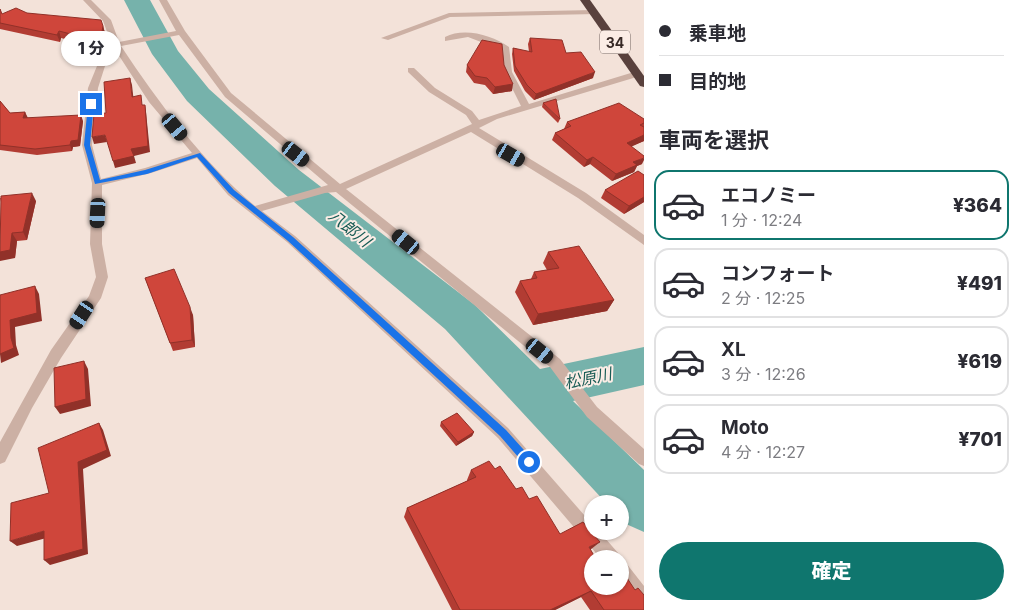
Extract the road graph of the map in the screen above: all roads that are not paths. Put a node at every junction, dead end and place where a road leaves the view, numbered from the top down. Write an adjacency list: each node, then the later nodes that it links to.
1 (87, 0): 8 (street)
2 (162, 0): 5 (street)
3 (585, 0): 4 (highway, 34)
4 (594, 12): 6 (street); 10 (highway, 34)
5 (181, 32): 8 (street); 15 (street)
6 (385, 38)
7 (448, 39): 11 (street)
8 (120, 44): 13 (street); 14 (street)
9 (412, 70): 12 (street)
10 (641, 79): 11 (street)
11 (526, 107): 12 (street)
12 (475, 127): 15 (street); 17 (street)
13 (198, 154): 14 (street); 16 (street)
14 (97, 183): 18 (street)
15 (339, 188): 16 (street); 19 (street)
16 (258, 208): 20 (street)
17 (644, 241)
18 (0, 457)
19 (644, 459)
20 (604, 550)
21 (629, 581): 22 (street)
22 (644, 600)

